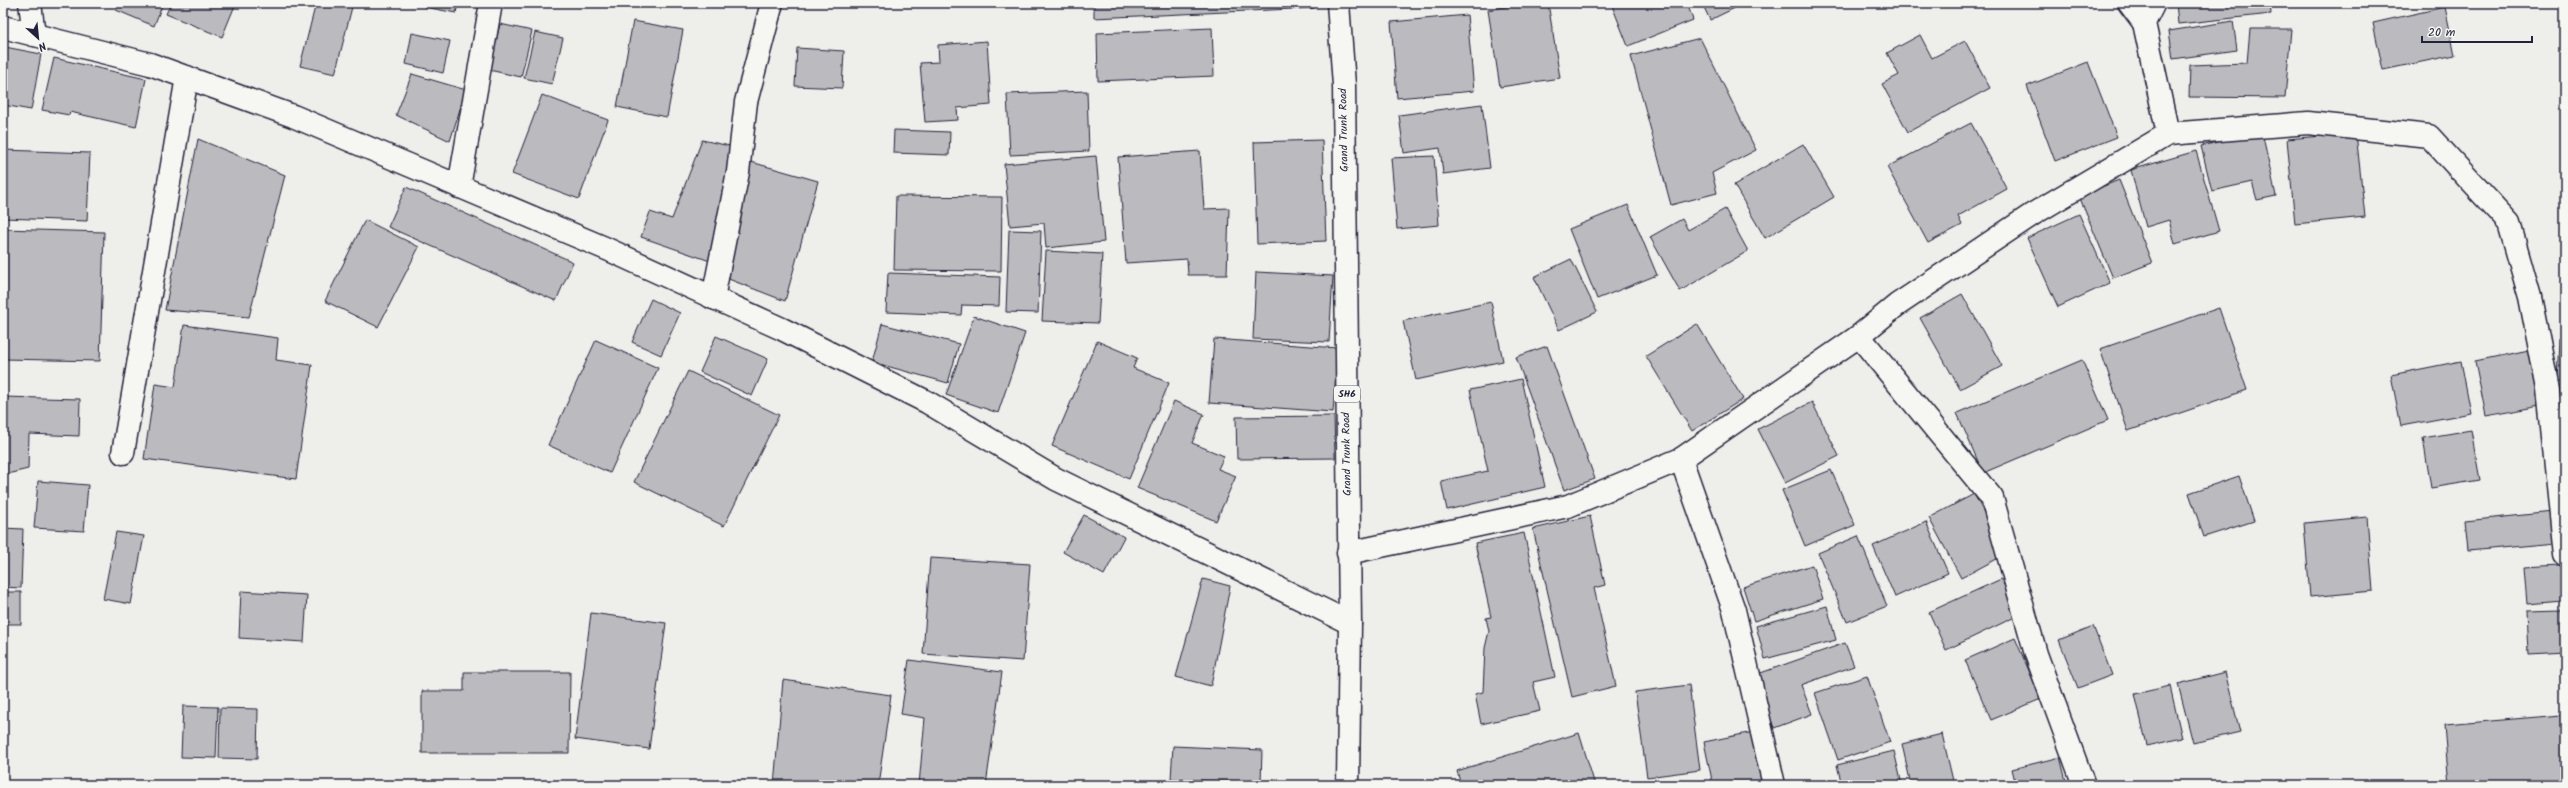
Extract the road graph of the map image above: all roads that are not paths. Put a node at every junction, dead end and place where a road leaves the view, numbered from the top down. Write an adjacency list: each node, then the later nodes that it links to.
1 (30, 3): 9 (street)
2 (491, 3): 12 (street)
3 (772, 3): 13 (street)
4 (1338, 3): 17 (street, Grand Trunk Road / SH6)
5 (2129, 3): 7 (street)
6 (2154, 3): 7 (street)
7 (2144, 23): 11 (street)
8 (3, 27): 9 (street)
9 (34, 35): 10 (street)
10 (187, 77): 12 (street); 15 (street)
11 (2168, 134): 14 (street); 18 (street)
12 (459, 187): 13 (street)
13 (713, 298): 19 (street)
14 (1859, 336): 16 (street); 22 (street)
15 (123, 453)
16 (1681, 459): 17 (street); 21 (street)
17 (1348, 553): 19 (street, Grand Trunk Road / SH6)
18 (2565, 555)
19 (1350, 623): 20 (street, Grand Trunk Road / SH6)
20 (1348, 785)
21 (1774, 785)
22 (2084, 785)

